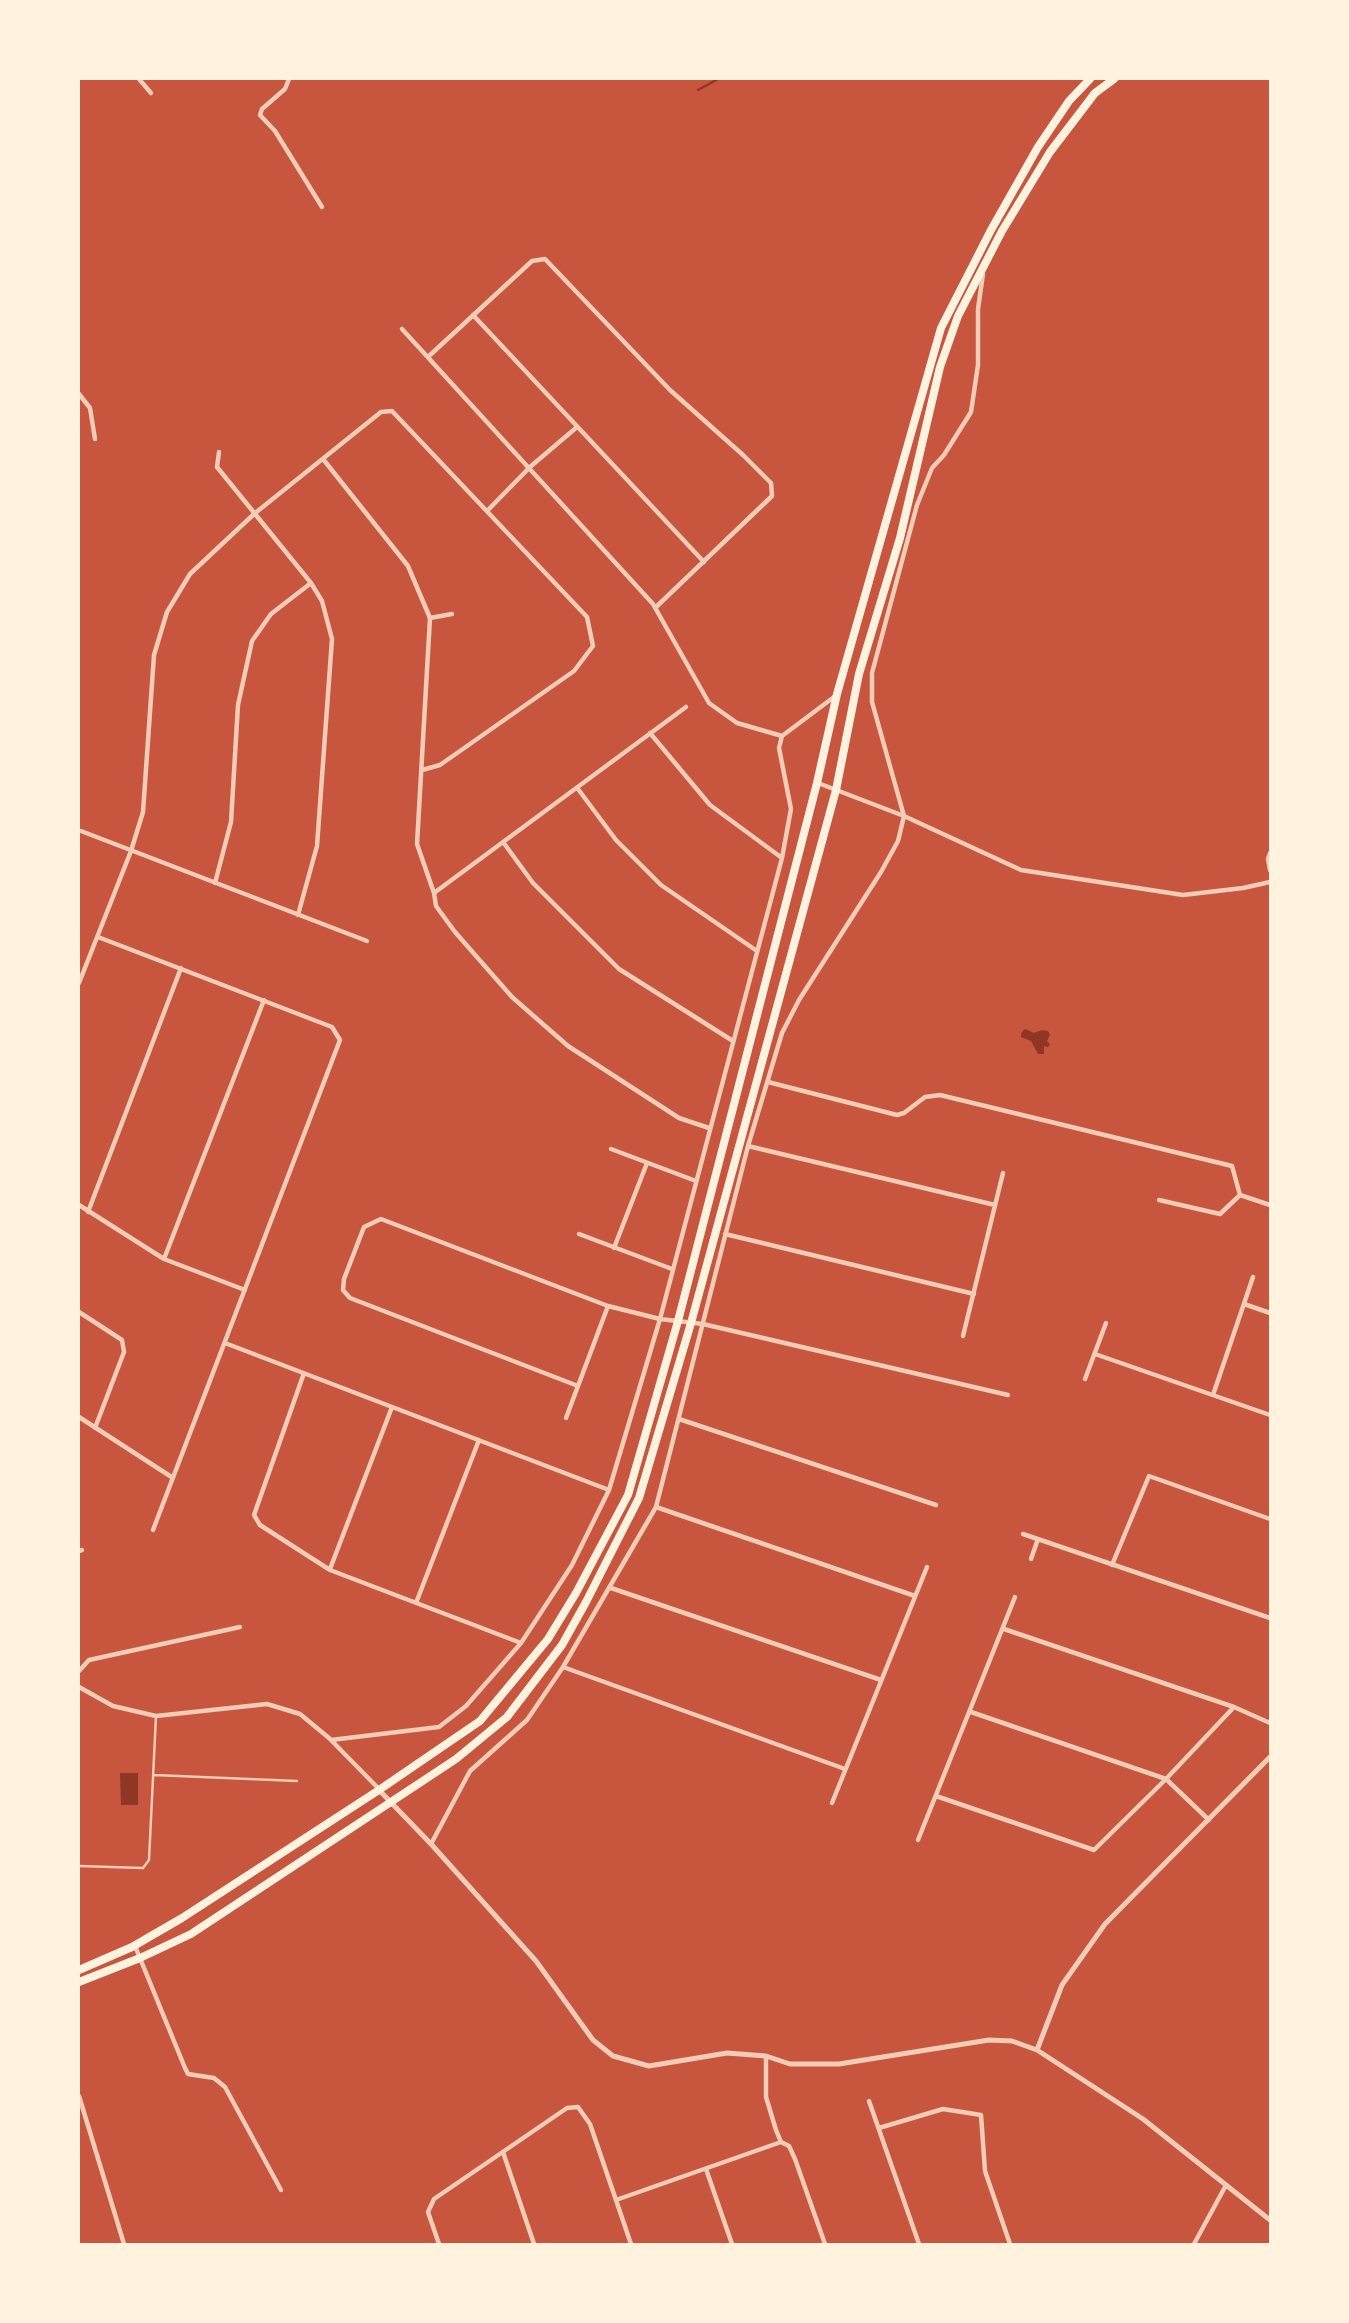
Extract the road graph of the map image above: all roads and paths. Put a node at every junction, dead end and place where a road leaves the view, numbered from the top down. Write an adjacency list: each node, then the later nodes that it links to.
1 (139, 79): 5 (street)
2 (289, 79): 6 (street)
3 (1090, 79): 24 (highway)
4 (1114, 79): 7 (highway)
5 (151, 93)
6 (322, 207)
7 (984, 263): 31 (highway); 32 (street)
8 (473, 315): 10 (street); 12 (street); 19 (street)
9 (402, 329): 10 (street)
10 (429, 356): 16 (street)
11 (79, 394): 13 (street)
12 (577, 428): 16 (street); 19 (street)
13 (95, 439)
14 (219, 452): 18 (street)
15 (323, 459): 17 (street); 18 (street); 23 (street)
16 (530, 467): 17 (street); 21 (street)
17 (488, 510): 28 (street)
18 (254, 514): 20 (street); 35 (street)
19 (704, 562): 21 (street)
20 (311, 583): 40 (street); 42 (street)
21 (655, 608): 27 (street)
22 (452, 614): 23 (street)
23 (430, 618): 28 (street)
24 (837, 694): 27 (street); 29 (highway)
25 (686, 708): 26 (street)
26 (650, 733): 30 (street); 37 (street)
27 (782, 736): 37 (street)
28 (422, 770): 41 (street)
29 (817, 783): 31 (street); 76 (highway)
30 (578, 789): 34 (street); 45 (street)
31 (836, 790): 32 (street); 77 (highway)
32 (904, 816): 39 (street); 50 (street)
33 (80, 831): 35 (street)
34 (503, 842): 41 (street); 49 (street)
35 (131, 851): 40 (street); 43 (street)
36 (1270, 853): 38 (street)
37 (782, 858): 45 (street)
38 (1270, 870)
39 (1270, 882)
40 (215, 883): 42 (street)
41 (434, 892): 51 (street)
42 (298, 915): 44 (street)
43 (99, 937): 46 (street); 47 (street)
44 (367, 941)
45 (757, 951): 49 (street)
46 (181, 968): 48 (street); 62 (street)
47 (79, 983)
48 (264, 1000): 66 (street); 69 (street)
49 (733, 1041): 51 (street)
50 (768, 1082): 52 (street); 57 (street)
51 (709, 1128): 56 (street)
52 (748, 1146): 60 (street); 64 (street)
53 (611, 1150): 54 (street)
54 (647, 1163): 56 (street); 65 (street)
55 (1003, 1174): 60 (street)
56 (696, 1181): 67 (street)
57 (1240, 1195): 58 (street); 61 (street)
58 (1159, 1200)
59 (79, 1205): 62 (street)
60 (995, 1205): 70 (street)
61 (1270, 1205)
62 (88, 1212): 66 (street)
63 (579, 1234): 65 (street)
64 (725, 1234): 70 (street); 79 (street)
65 (614, 1248): 67 (street)
66 (164, 1259): 69 (street)
67 (672, 1269): 75 (street)
68 (1253, 1277): 71 (street)
69 (245, 1290): 81 (street)
70 (974, 1294): 80 (street)
71 (1244, 1304): 74 (street); 87 (street)
72 (608, 1306): 75 (street); 85 (street); 85 (street)
73 (79, 1312): 93 (street)
74 (1270, 1313)
75 (660, 1319): 76 (street); 96 (street)
76 (678, 1321): 77 (street); 129 (highway)
77 (691, 1322): 79 (street); 131 (highway)
78 (1106, 1323): 82 (street)
79 (703, 1324): 86 (street); 92 (street)
80 (963, 1336)
81 (225, 1343): 83 (street); 95 (street)
82 (1095, 1354): 84 (street); 87 (street)
83 (304, 1373): 88 (street); 106 (street)
84 (1085, 1379)
85 (578, 1386): 91 (street)
86 (1007, 1395)
87 (1213, 1395): 89 (street)
88 (392, 1407): 94 (street); 106 (street)
89 (1270, 1415)
90 (79, 1418): 93 (street)
91 (566, 1418)
92 (679, 1419): 97 (street); 98 (street)
93 (95, 1428): 95 (street)
94 (479, 1440): 96 (street); 110 (street)
95 (173, 1478): 100 (street)
96 (609, 1490): 114 (street)
97 (936, 1505)
98 (656, 1507): 107 (street); 108 (street)
99 (1270, 1518): 104 (street)
100 (153, 1530)
101 (1023, 1534): 102 (street)
102 (1038, 1539): 103 (street); 104 (street)
103 (1031, 1559)
104 (1112, 1565): 111 (street)
105 (927, 1567): 108 (street)
106 (330, 1570): 110 (street)
107 (611, 1587): 115 (street); 117 (street)
108 (915, 1596): 117 (street)
109 (1015, 1597): 113 (street)
110 (416, 1603): 114 (street)
111 (1270, 1618)
112 (240, 1628): 116 (street)
113 (1004, 1629): 119 (street); 120 (street)
114 (521, 1643): 123 (street)
115 (563, 1667): 125 (street); 135 (street)
116 (79, 1671)
117 (881, 1680): 125 (street)
118 (79, 1687): 121 (street)
119 (1234, 1707): 122 (street); 127 (street)
120 (971, 1712): 127 (street); 130 (street)
121 (156, 1716): 123 (street); 126 (lane)
122 (1270, 1723)
123 (331, 1740): 129 (street)
124 (1270, 1757): 133 (street)
125 (845, 1769): 132 (street)
126 (153, 1775): 128 (lane); 136 (lane)
127 (1167, 1779): 130 (street); 133 (street)
128 (297, 1781)
129 (379, 1790): 131 (street); 137 (highway)
130 (936, 1796): 134 (street)
131 (392, 1802): 135 (street); 138 (highway)
132 (832, 1803)
133 (1209, 1820): 141 (street)
134 (918, 1840)
135 (431, 1844): 142 (street)
136 (79, 1866)
137 (135, 1945): 138 (street); 139 (highway)
138 (140, 1958): 140 (highway); 150 (street)
139 (79, 1970)
140 (79, 1982)
141 (1037, 2050): 142 (street); 149 (street)
142 (766, 2056): 146 (street)
143 (79, 2096): 153 (street)
144 (869, 2101): 145 (street)
145 (879, 2128): 159 (street); 160 (street)
146 (781, 2142): 148 (street); 158 (street)
147 (503, 2152): 151 (street); 154 (street); 155 (street)
148 (706, 2169): 151 (street); 157 (street)
149 (1225, 2187): 152 (street); 161 (street)
150 (281, 2190)
151 (616, 2200): 156 (street)
152 (1270, 2220)
153 (124, 2244)
154 (439, 2244)
155 (534, 2244)
156 (631, 2244)
157 (732, 2244)
158 (825, 2244)
159 (919, 2244)
160 (1010, 2244)
161 (1194, 2244)

